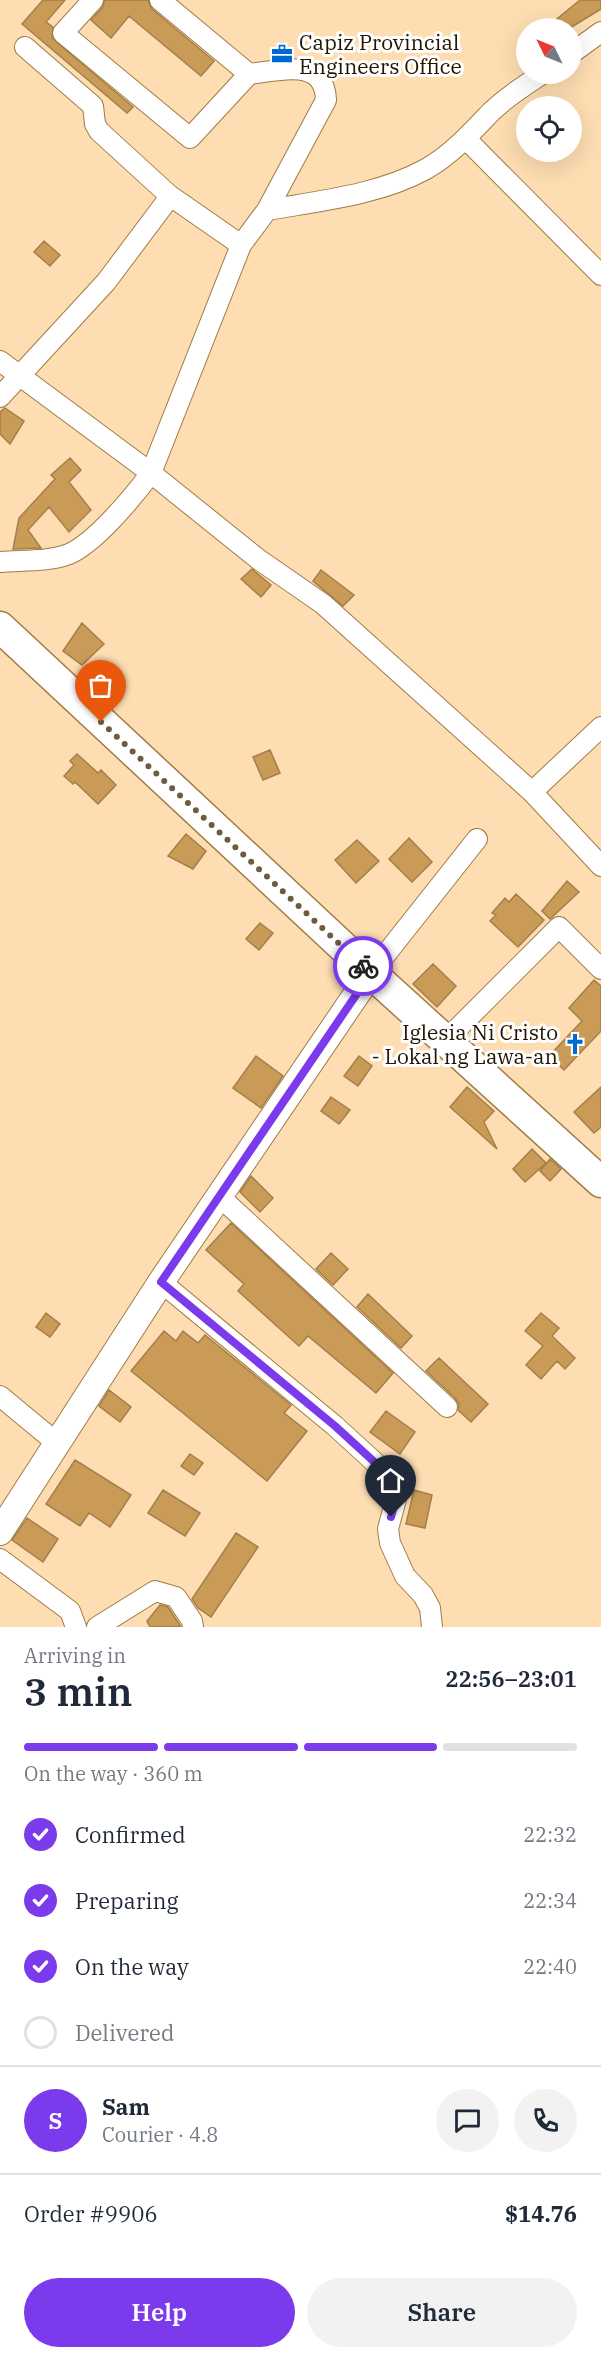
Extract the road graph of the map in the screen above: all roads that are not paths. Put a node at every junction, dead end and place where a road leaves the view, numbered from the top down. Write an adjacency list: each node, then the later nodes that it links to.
1 (93, 0): 6 (street)
2 (160, 0): 6 (street)
3 (601, 32): 4 (street)
4 (582, 46)
5 (26, 47): 9 (street)
6 (249, 74): 10 (street)
7 (528, 84): 8 (street)
8 (466, 140): 10 (street); 12 (street)
9 (169, 195): 11 (street); 14 (street)
10 (267, 210): 11 (street)
11 (241, 245): 16 (street)
12 (601, 275)
13 (0, 361): 14 (street)
14 (18, 375): 15 (street); 16 (street)
15 (0, 397)
16 (151, 473): 17 (street); 20 (street)
17 (0, 562)
18 (0, 627): 24 (highway)
19 (601, 727): 20 (street)
20 (532, 792): 22 (street)
21 (477, 839): 24 (street)
22 (601, 866)
23 (601, 969): 25 (street)
24 (371, 973): 25 (highway); 27 (main road)
25 (446, 1041): 26 (highway)
26 (601, 1182)
27 (219, 1196): 28 (main road); 30 (street)
28 (161, 1282): 31 (main road); 37 (street)
29 (0, 1396): 31 (street)
30 (447, 1407)
31 (58, 1444): 32 (main road)
32 (0, 1532)
33 (0, 1559): 34 (street)
34 (76, 1627)
35 (97, 1627): 36 (street)
36 (192, 1627)
37 (432, 1627)

